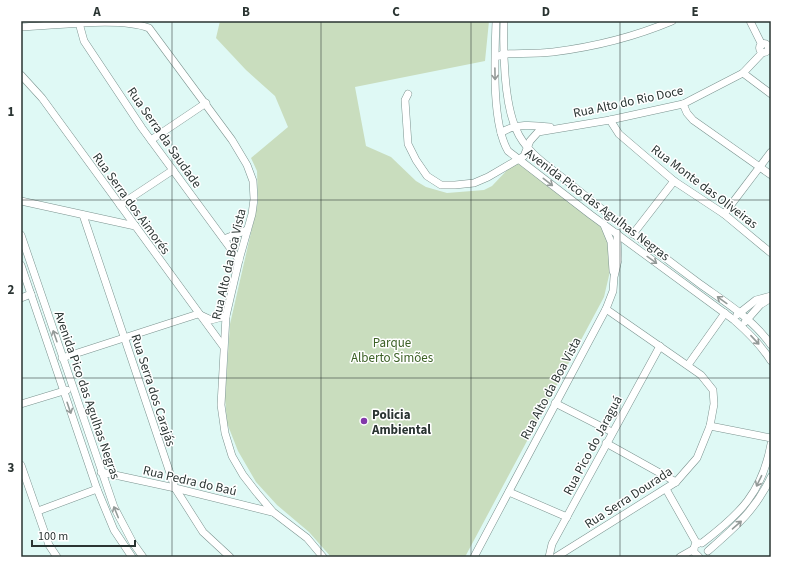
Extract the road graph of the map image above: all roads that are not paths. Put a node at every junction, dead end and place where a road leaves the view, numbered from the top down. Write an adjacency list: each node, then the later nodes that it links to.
1 (496, 21): 12 (street, Avenida Pico das Agulhas Negras)
2 (504, 21): 11 (street, Avenida Pico das Agulhas Negras)
3 (672, 21): 11 (street)
4 (750, 21): 8 (street)
5 (79, 23): 6 (street, Rua Alto da Boa Vista); 17 (street, Rua Alto da Boa Vista); 23 (street, Rua Serra da Saudade)
6 (29, 24): 7 (street, Rua Alto da Boa Vista)
7 (21, 27)
8 (762, 44): 9 (street); 10 (street)
9 (770, 48): 10 (street)
10 (762, 52): 13 (street, Rua Alto do Rio Doce)
11 (503, 54): 12 (street); 20 (street, Avenida Pico das Agulhas Negras)
12 (495, 57): 22 (street, Avenida Pico das Agulhas Negras, one-way to 22)
13 (743, 73): 16 (street); 18 (street, Rua Alto do Rio Doce)
14 (21, 75): 32 (street, Rua Serra dos Aimorés)
15 (408, 94): 26 (street)
16 (771, 94)
17 (206, 103): 23 (street); 38 (street, Rua Alto da Boa Vista)
18 (683, 104): 19 (street, Rua Alto do Rio Doce); 27 (street)
19 (610, 120): 21 (street, Rua Alto do Rio Doce); 30 (street, Rua Monte das Oliveiras)
20 (515, 128): 21 (street); 22 (street); 24 (street, Avenida Pico das Agulhas Negras)
21 (556, 128): 24 (street)
22 (501, 133): 26 (street, Avenida Pico das Agulhas Negras)
23 (151, 140): 28 (street, Rua Serra da Saudade)
24 (528, 149): 26 (street); 35 (street, Avenida Pico das Agulhas Negras)
25 (771, 152): 27 (street)
26 (518, 159): 36 (street, Avenida Pico das Agulhas Negras, one-way to 36)
27 (760, 167): 29 (street); 33 (street)
28 (173, 170): 32 (street); 42 (street, Rua Serra da Saudade)
29 (771, 175)
30 (674, 181): 33 (street, Rua Monte das Oliveiras); 40 (street)
31 (21, 201): 34 (street)
32 (120, 206): 37 (street, Rua Serra dos Aimorés)
33 (724, 214): 43 (street, Rua Monte das Oliveiras)
34 (83, 215): 37 (street); 58 (street, Rua Serra dos Carajás)
35 (619, 223): 39 (street, Rua Alto da Boa Vista); 40 (street, Avenida Pico das Agulhas Negras)
36 (604, 224): 39 (street, Avenida Pico das Agulhas Negras); 46 (street)
37 (135, 226): 53 (street, Rua Serra dos Aimorés)
38 (248, 230): 42 (street); 44 (street, Rua Alto da Boa Vista)
39 (617, 234): 46 (street, Rua Alto da Boa Vista); 52 (street, Avenida Pico das Agulhas Negras, one-way to 52)
40 (633, 234): 51 (street, Avenida Pico das Agulhas Negras, one-way to 40)
41 (21, 235): 62 (street, Avenida Pico das Agulhas Negras, one-way to 41)
42 (224, 239): 44 (street, Rua Serra da Saudade)
43 (771, 253)
44 (239, 260): 54 (street, Rua Alto da Boa Vista)
45 (21, 265): 47 (street, Avenida Pico das Agulhas Negras)
46 (614, 277): 50 (street, Rua Alto da Boa Vista)
47 (31, 294): 49 (street); 66 (street, Avenida Pico das Agulhas Negras)
48 (771, 297): 51 (street); 56 (street)
49 (21, 298)
50 (606, 309): 61 (street, Rua Serra Dourada); 67 (street, Rua Alto da Boa Vista)
51 (739, 312): 55 (street); 56 (street, Avenida Pico das Agulhas Negras)
52 (725, 313): 55 (street, Avenida Pico das Agulhas Negras); 64 (street)
53 (198, 314): 54 (street); 58 (street); 60 (street, Rua Serra dos Aimorés)
54 (226, 316): 60 (street, Rua Alto da Boa Vista)
55 (734, 320): 57 (street, Avenida Pico das Agulhas Negras)
56 (747, 320): 57 (street); 59 (street, Avenida Pico das Agulhas Negras)
57 (742, 327): 63 (street, Avenida Pico das Agulhas Negras, one-way to 63)
58 (124, 337): 62 (street); 79 (street, Rua Serra dos Carajás)
59 (771, 345)
60 (223, 346): 84 (street, Rua Alto da Boa Vista)
61 (660, 346): 64 (street, Rua Serra Dourada); 70 (street, Rua Pico do Jaraguá)
62 (62, 358): 65 (street, Avenida Pico das Agulhas Negras)
63 (771, 362)
64 (688, 365): 69 (street, Rua Serra Dourada)
65 (72, 388): 66 (street); 75 (street, Avenida Pico das Agulhas Negras)
66 (64, 391): 68 (street); 80 (street, Avenida Pico das Agulhas Negras, one-way to 80)
67 (555, 403): 70 (street); 82 (street, Rua Alto da Boa Vista)
68 (21, 404)
69 (710, 426): 71 (street); 78 (street, Rua Serra Dourada)
70 (612, 432): 72 (street, Rua Pico do Jaraguá)
71 (771, 438)
72 (606, 443): 78 (street); 85 (street, Rua Pico do Jaraguá)
73 (771, 444): 86 (street, one-way to 86)
74 (21, 465): 76 (street)
75 (101, 472): 79 (street, Rua Pedra do Baú); 90 (street, Avenida Pico das Agulhas Negras, one-way to 75)
76 (23, 476): 83 (street)
77 (771, 477): 87 (street, one-way to 77)
78 (676, 482): 81 (street, Rua Serra Dourada)
79 (175, 488): 84 (street, Rua Pedra do Baú); 91 (street, Rua Serra dos Carajás)
80 (97, 489): 83 (street); 89 (street, Avenida Pico das Agulhas Negras)
81 (666, 489): 86 (street); 95 (street, Rua Serra Dourada)
82 (508, 492): 85 (street); 93 (street, Rua Alto da Boa Vista)
83 (38, 511): 88 (street)
84 (273, 512): 92 (street, Rua Alto da Boa Vista)
85 (566, 517): 94 (street, Rua Pico do Jaraguá)
86 (698, 545): 87 (street); 87 (street); 96 (street)
87 (703, 556)
88 (57, 557)
89 (132, 557)
90 (143, 557)
91 (230, 557)
92 (323, 557)
93 (474, 557)
94 (549, 557)
95 (556, 557)
96 (680, 557)

